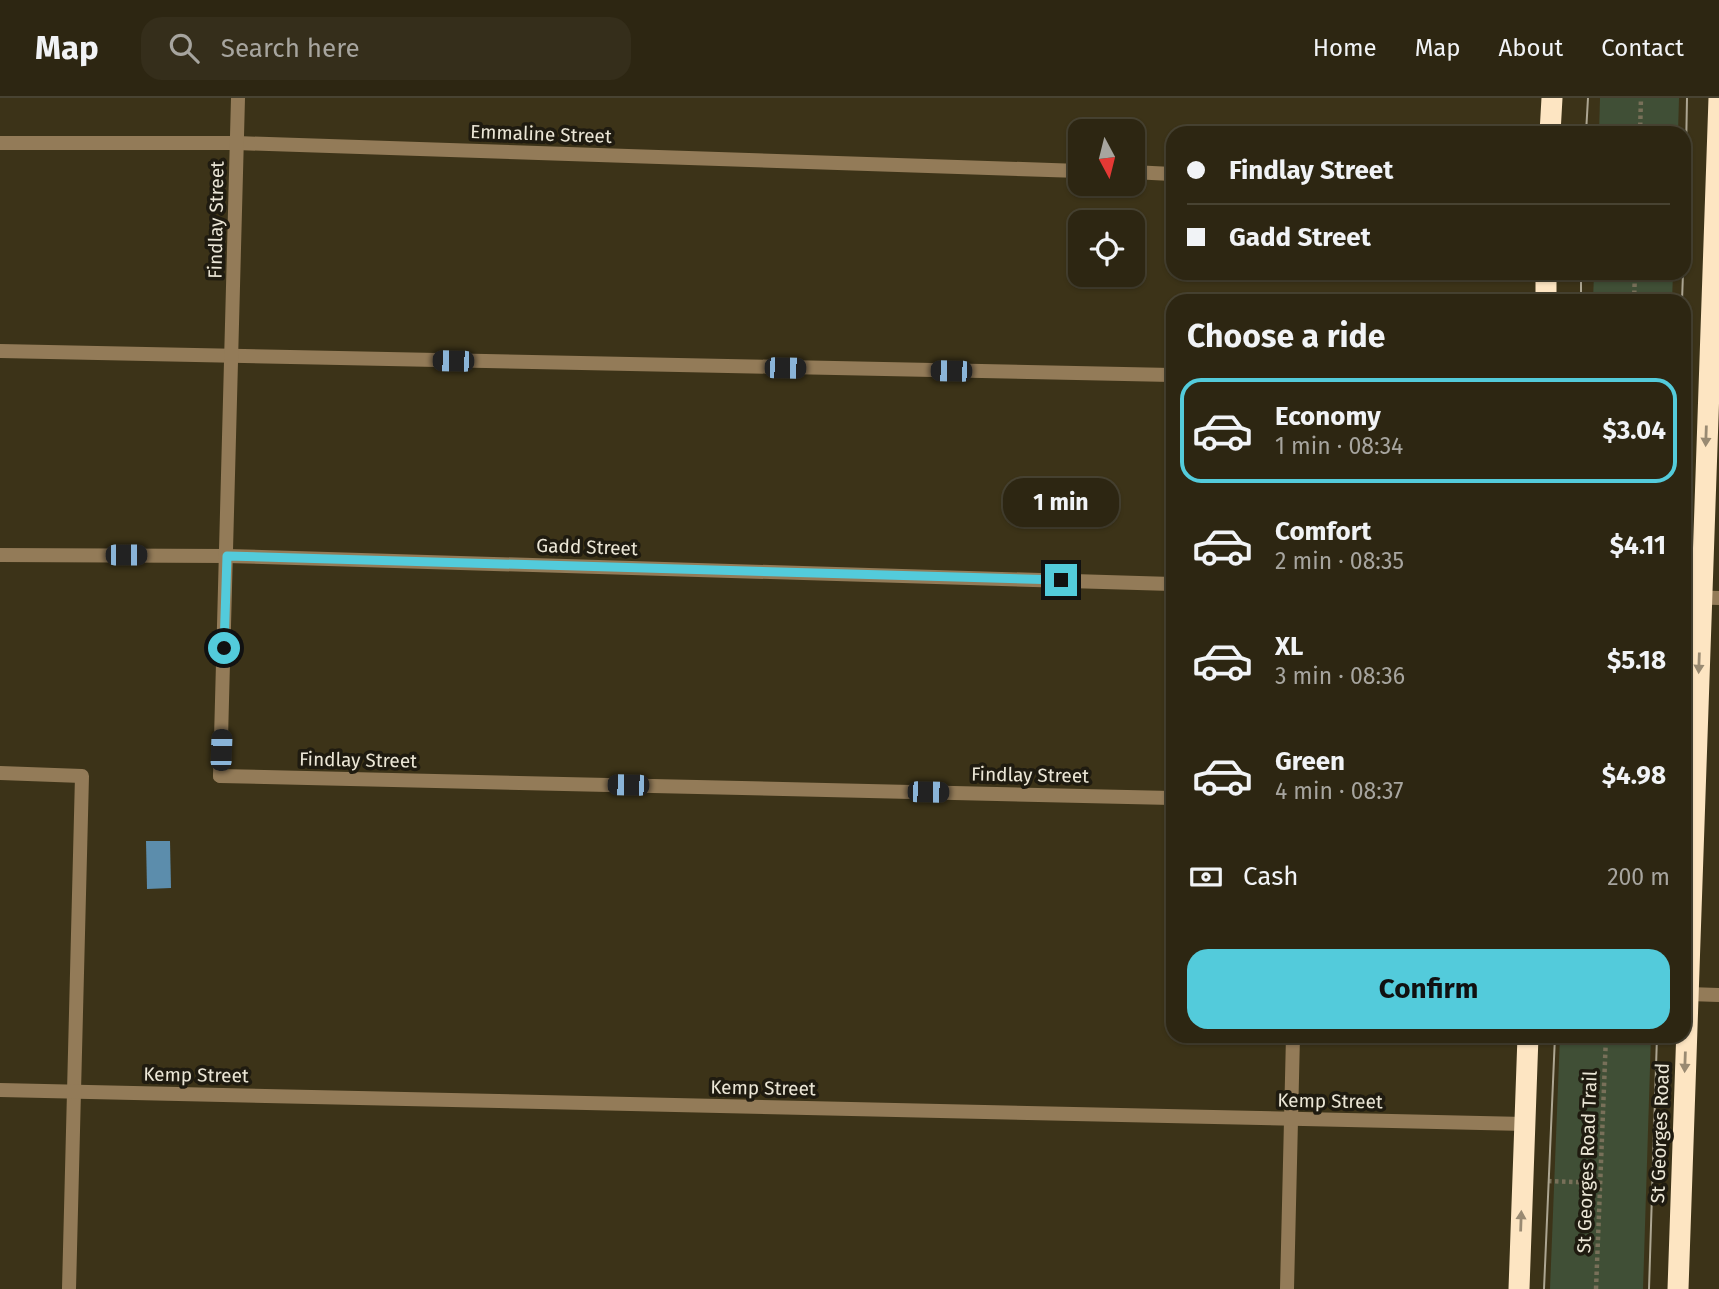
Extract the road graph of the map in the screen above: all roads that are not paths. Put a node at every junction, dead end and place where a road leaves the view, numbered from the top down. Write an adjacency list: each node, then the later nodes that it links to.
1 (239, 98): 6 (street, Findlay Street)
2 (1552, 98): 4 (highway)
3 (1719, 98): 10 (highway, St Georges Road)
4 (1550, 126)
5 (0, 143): 6 (street, Emmaline Street)
6 (237, 143): 7 (street, Emmaline Street); 12 (street, Findlay Street)
7 (1068, 171)
8 (1145, 173): 9 (street)
9 (1166, 174)
10 (1717, 187): 17 (highway, St Georges Road, one-way to 17)
11 (0, 351): 12 (street)
12 (232, 356): 13 (street); 15 (street, Findlay Street)
13 (1166, 375)
14 (0, 555): 15 (street, Gadd Street)
15 (227, 556): 16 (street, Gadd Street); 19 (street, Findlay Street)
16 (1166, 584)
17 (1701, 597): 20 (highway, St Georges Road, one-way to 20)
18 (0, 773): 27 (street)
19 (1166, 798)
20 (1691, 902)
21 (1691, 994): 22 (street)
22 (1719, 995)
23 (1293, 1043): 28 (street)
24 (1528, 1043): 29 (highway)
25 (1686, 1043): 33 (highway, St Georges Road, one-way to 33)
26 (0, 1090): 27 (street, Kemp Street)
27 (72, 1092): 28 (street, Kemp Street); 30 (street)
28 (1291, 1119): 29 (street, Kemp Street); 31 (street)
29 (1525, 1124): 32 (highway, one-way to 29)
30 (69, 1289)
31 (1287, 1289)
32 (1519, 1289)
33 (1678, 1289)

